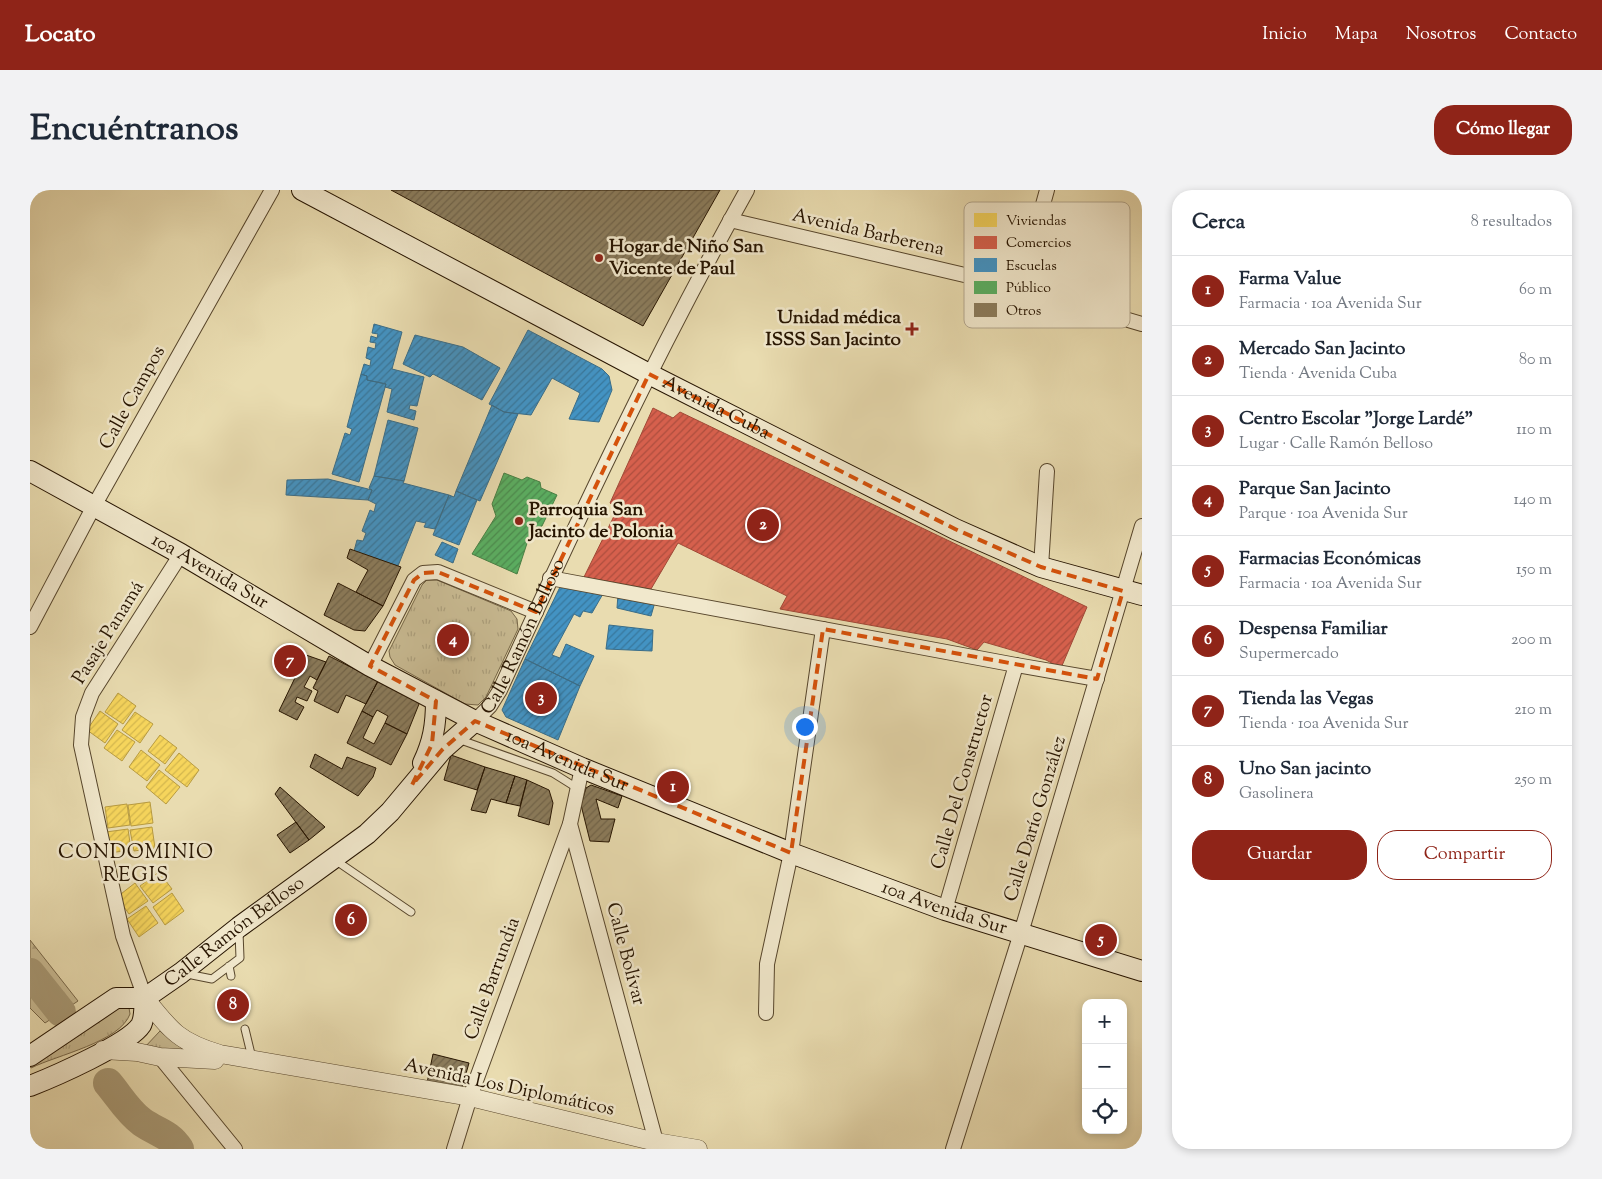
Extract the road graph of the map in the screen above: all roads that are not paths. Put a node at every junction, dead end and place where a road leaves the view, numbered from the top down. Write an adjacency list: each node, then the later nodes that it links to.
1 (272, 190): 11 (street, Calle Campos)
2 (302, 190): 8 (main road, Avenida Cuba)
3 (747, 190): 4 (street, Calle Ramón Belloso)
4 (730, 220): 5 (street, Avenida Barberena); 8 (street, Calle Ramón Belloso)
5 (964, 275)
6 (1130, 320): 7 (street, Avenida Barberena)
7 (1142, 324)
8 (649, 374): 14 (main road, Avenida Cuba); 15 (street, Calle Ramón Belloso)
9 (30, 471): 11 (main road, 10a Avenida Sur)
10 (1048, 471): 14 (street)
11 (94, 506): 13 (main road, 10a Avenida Sur); 18 (street, Calle Campos)
12 (1142, 526): 16 (street, Calle Darío González)
13 (181, 554): 20 (main road, 10a Avenida Sur); 40 (street, Pasaje Panamá)
14 (1041, 567): 16 (main road, Avenida Cuba)
15 (550, 578): 17 (street, Calle Ramón Belloso); 19 (street)
16 (1132, 593): 22 (street, Calle Darío González)
17 (536, 612): 20 (street); 24 (street, Calle Ramón Belloso)
18 (30, 627)
19 (823, 629): 21 (street); 30 (street)
20 (370, 666): 23 (main road, 10a Avenida Sur)
21 (1016, 666): 22 (street); 32 (street, Calle Del Constructor)
22 (1097, 678): 35 (street, Calle Darío González)
23 (436, 701): 24 (main road, 10a Avenida Sur); 27 (main road)
24 (475, 722): 25 (main road, Calle Ramón Belloso); 26 (main road, 10a Avenida Sur)
25 (455, 738): 27 (main road, Calle Ramón Belloso); 28 (lane, 10a Avenida Sur)
26 (582, 768): 28 (street, Calle Bolívar); 30 (main road, 10a Avenida Sur)
27 (412, 785): 31 (main road, Calle Ramón Belloso)
28 (577, 788): 29 (street, Calle Bolívar)
29 (570, 824): 48 (street, Calle Barrundia); 49 (street, Calle Bolívar)
30 (790, 853): 32 (main road, 10a Avenida Sur); 41 (street)
31 (334, 859): 33 (lane); 34 (main road, Calle Ramón Belloso)
32 (945, 910): 35 (main road, 10a Avenida Sur)
33 (411, 912)
34 (238, 927): 36 (lane); 38 (main road, Calle Ramón Belloso)
35 (1021, 933): 37 (main road, 10a Avenida Sur); 53 (street, Calle Darío González)
36 (229, 966): 38 (lane); 39 (lane)
37 (1142, 971)
38 (181, 973): 40 (main road, Calle Ramón Belloso)
39 (231, 976)
40 (146, 998): 43 (main road, Calle Ramón Belloso); 44 (main road, Calle Ramón Belloso); 46 (street, Avenida Los Diplomáticos)
41 (766, 1013)
42 (244, 1029): 46 (lane)
43 (103, 1050): 45 (street, Avenida Los Diplomáticos); 47 (main road, Calle Ramón Belloso)
44 (30, 1056)
45 (160, 1057): 46 (street, Avenida Los Diplomáticos); 50 (street)
46 (252, 1061): 48 (street, Avenida Los Diplomáticos)
47 (30, 1086)
48 (470, 1097): 49 (street, Avenida Los Diplomáticos); 51 (street, Calle Barrundia)
49 (657, 1146): 52 (street, Avenida Los Diplomáticos)
50 (235, 1149)
51 (454, 1149)
52 (698, 1149)
53 (953, 1149)

